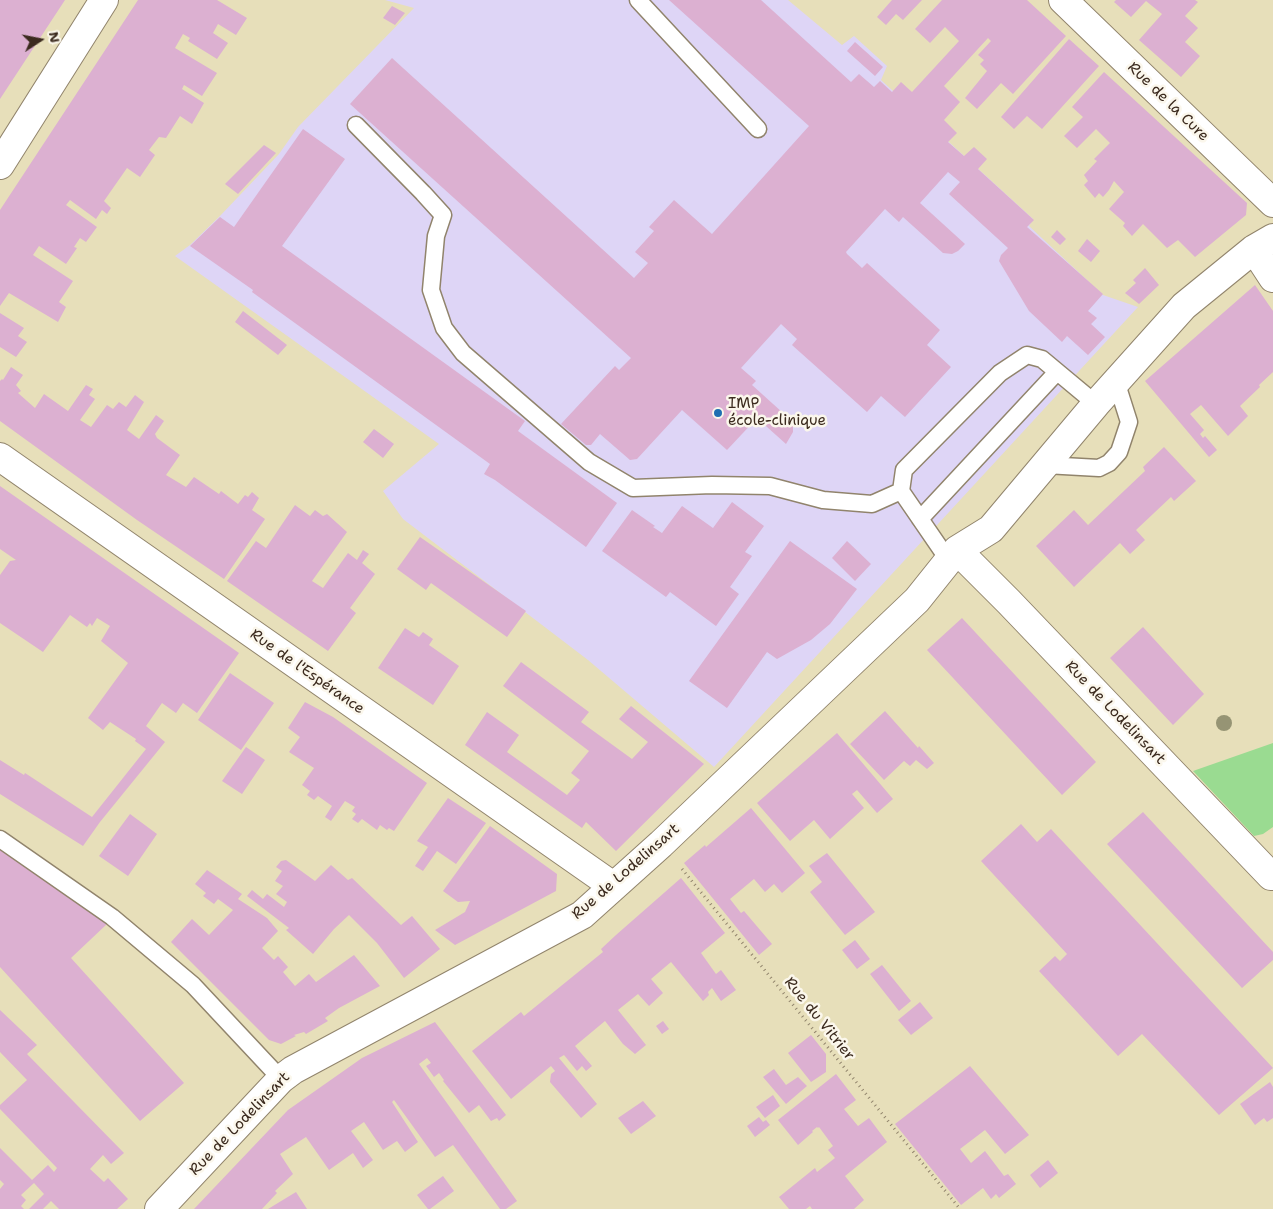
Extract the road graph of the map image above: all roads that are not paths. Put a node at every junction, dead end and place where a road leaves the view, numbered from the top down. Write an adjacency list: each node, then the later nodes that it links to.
1 (104, 0): 6 (street)
2 (638, 0): 5 (lane)
3 (1063, 0): 7 (street, Rue de la Cure)
4 (356, 125): 15 (lane)
5 (758, 129)
6 (0, 165)
7 (1273, 203)
8 (1263, 244): 9 (street); 11 (street, Rue de Lodelinsart)
9 (1273, 278)
10 (1057, 372): 12 (lane); 15 (lane); 16 (lane)
11 (1116, 381): 12 (street, Rue de Lodelinsart); 14 (lane)
12 (1096, 404): 14 (street, Rue de Lodelinsart)
13 (0, 457): 20 (street, Rue de l'Espérance)
14 (1044, 465): 17 (street, Rue de Lodelinsart)
15 (901, 491): 16 (lane)
16 (920, 519): 17 (lane)
17 (953, 556): 19 (street, Rue de Lodelinsart); 20 (street, Rue de Lodelinsart)
18 (0, 839): 21 (lane)
19 (1272, 872)
20 (613, 886): 21 (street, Rue de Lodelinsart)
21 (281, 1079): 22 (street, Rue de Lodelinsart)
22 (159, 1209)

